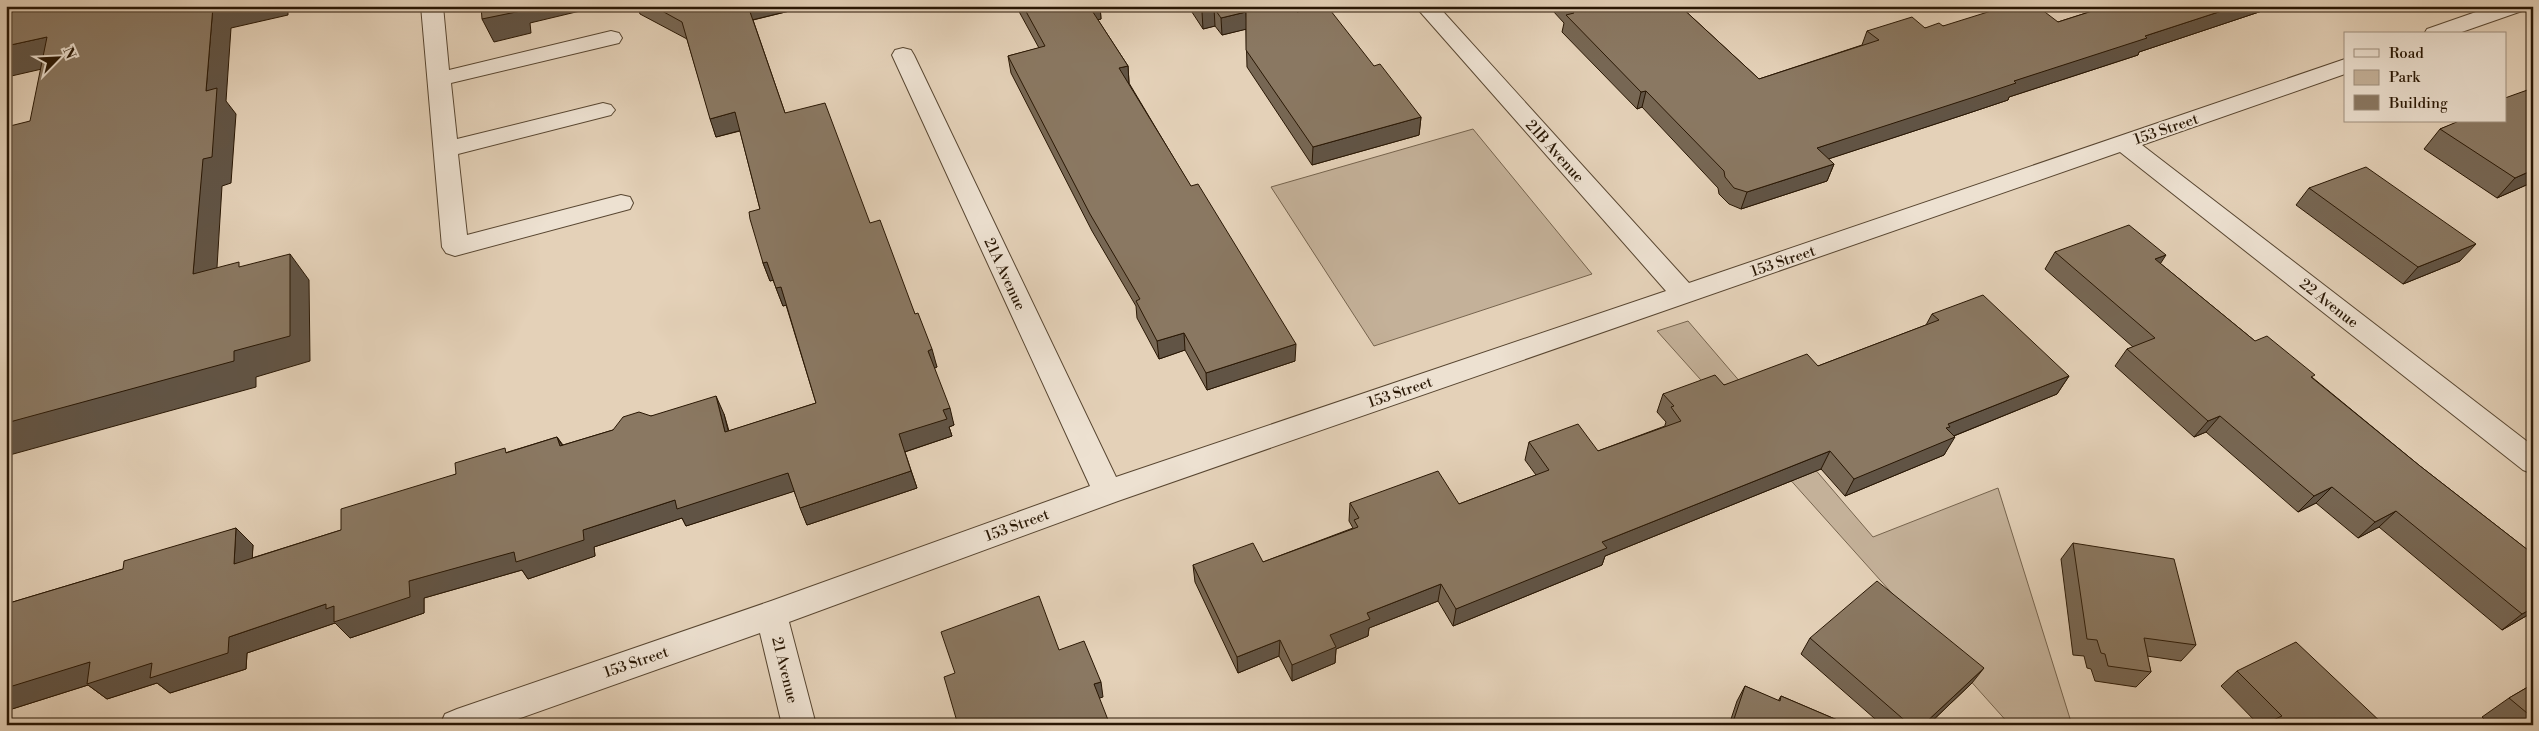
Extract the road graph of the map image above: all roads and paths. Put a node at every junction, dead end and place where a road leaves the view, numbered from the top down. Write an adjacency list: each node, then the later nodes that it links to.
1 (432, 6): 8 (street)
2 (1426, 6): 13 (street, 21B Avenue)
3 (2514, 6): 4 (street)
4 (2442, 32)
5 (611, 38): 8 (street)
6 (903, 55): 15 (street, 21A Avenue)
7 (2344, 66): 10 (street, 153 Street)
8 (439, 79): 11 (street)
9 (603, 110): 11 (street)
10 (2124, 143): 13 (street, 153 Street); 14 (street, 22 Avenue)
11 (445, 150): 12 (street)
12 (621, 202)
13 (1684, 295): 15 (street, 153 Street)
14 (2533, 462)
15 (1108, 492): 16 (street, 153 Street)
16 (771, 615): 17 (street, 153 Street); 18 (street, 21 Avenue)
17 (457, 725)
18 (798, 725)

